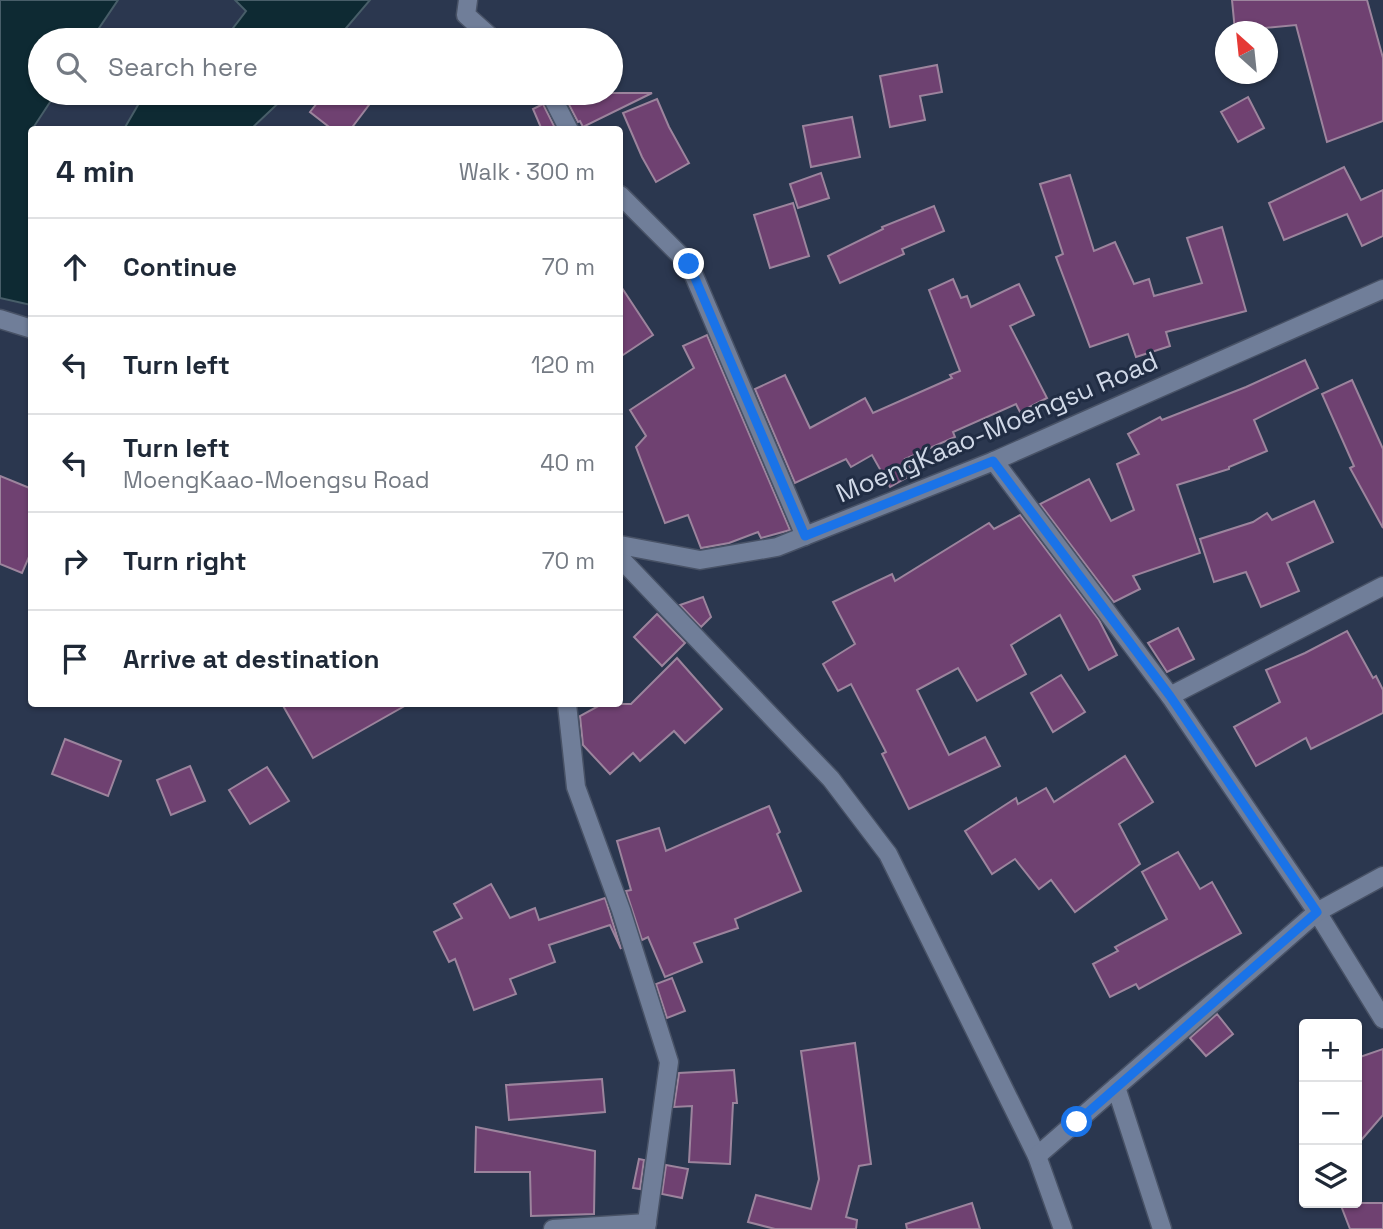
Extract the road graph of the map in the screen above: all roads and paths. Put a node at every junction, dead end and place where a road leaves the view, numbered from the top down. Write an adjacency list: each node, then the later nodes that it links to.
1 (468, 0): 2 (street)
2 (481, 28)
3 (556, 105): 4 (street)
4 (567, 126)
5 (623, 198): 10 (street)
6 (1383, 289): 9 (street, MoengKaao-Moengsu Road)
7 (0, 319): 8 (street)
8 (28, 328)
9 (993, 461): 10 (street, MoengKaao-Moengsu Road); 14 (street)
10 (805, 536): 11 (street, MoengKaao-Moengsu Road)
11 (623, 546)
12 (623, 561): 20 (street)
13 (1383, 586): 14 (street)
14 (1170, 696): 17 (street)
15 (567, 707): 21 (street)
16 (1383, 877): 17 (street)
17 (1317, 912): 18 (street); 19 (street)
18 (1383, 1019)
19 (1116, 1087): 20 (street); 24 (street)
20 (1037, 1156): 23 (street)
21 (646, 1226): 22 (street)
22 (554, 1229)
23 (1063, 1229)
24 (1162, 1229)

